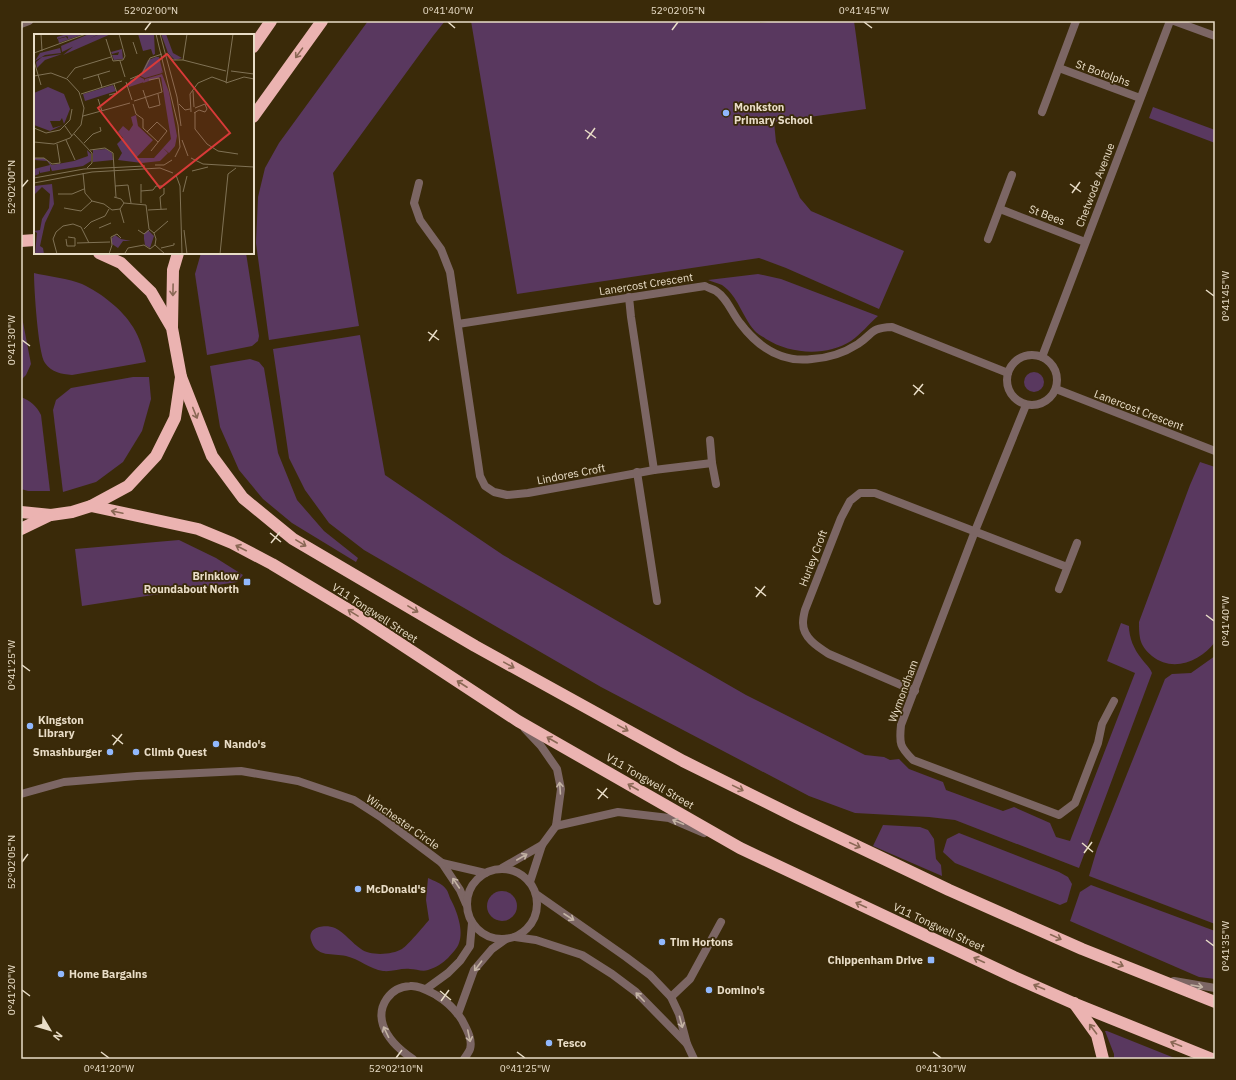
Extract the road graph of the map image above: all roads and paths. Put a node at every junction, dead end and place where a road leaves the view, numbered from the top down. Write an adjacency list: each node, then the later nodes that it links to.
1 (29, 21): 7 (street)
2 (271, 21): 9 (highway)
3 (322, 21): 13 (highway, one-way to 13)
4 (1076, 21): 10 (street, St Botolphs)
5 (1170, 21): 11 (street, Chetwode Avenue)
6 (1174, 21): 8 (street)
7 (21, 24)
8 (1215, 36)
9 (254, 46)
10 (1059, 68): 11 (street, St Botolphs); 12 (street, St Botolphs)
11 (1140, 98): 20 (street, Chetwode Avenue)
12 (1042, 112)
13 (254, 116)
14 (1012, 175): 16 (street)
15 (419, 183): 24 (street, Lindores Croft)
16 (1000, 209): 17 (street); 20 (street, St Bees)
17 (988, 239)
18 (34, 240): 19 (highway)
19 (21, 241)
20 (1085, 242): 26 (street, Chetwode Avenue)
21 (101, 254): 25 (highway)
22 (178, 254): 25 (highway, one-way to 25)
23 (629, 298): 24 (street, Lanercost Crescent); 27 (street, Lanercost Crescent); 34 (street)
24 (458, 324): 35 (street, Lindores Croft)
25 (173, 331): 28 (highway)
26 (1042, 357): 27 (street); 29 (street)
27 (1008, 373): 30 (street)
28 (181, 377): 37 (highway); 63 (highway, V11 Tongwell Street, one-way to 63)
29 (1056, 389): 30 (street); 32 (street, Lanercost Crescent)
30 (1026, 405): 41 (street, Wymondham)
31 (710, 440): 33 (street)
32 (1215, 451)
33 (712, 463): 34 (street, Lindores Croft); 36 (street)
34 (654, 470): 35 (street, Lindores Croft)
35 (637, 472): 45 (street)
36 (716, 484)
37 (91, 506): 39 (highway); 48 (highway, V11 Tongwell Street, one-way to 37)
38 (21, 512): 39 (highway)
39 (51, 515): 40 (highway)
40 (21, 529)
41 (975, 531): 43 (street, Hurley Croft); 46 (street, Wymondham); 46 (street, Hurley Croft)
42 (1077, 543): 43 (street)
43 (1067, 567): 44 (street)
44 (1059, 589)
45 (657, 601)
46 (914, 691): 47 (street, Wymondham)
47 (1114, 701)
48 (518, 721): 50 (street, one-way to 48); 52 (highway, V11 Tongwell Street, one-way to 48)
49 (21, 794): 53 (street, Winchester Circle)
50 (556, 826): 51 (street); 52 (street, one-way to 50)
51 (542, 845): 54 (street, one-way to 51); 56 (street)
52 (740, 848): 67 (highway, V11 Tongwell Street, one-way to 52)
53 (442, 863): 55 (street, Winchester Circle); 58 (street, Winchester Circle, one-way to 53)
54 (502, 868): 55 (street); 56 (street)
55 (485, 873): 58 (street)
56 (530, 882): 57 (street)
57 (536, 894): 61 (street); 66 (street, one-way to 66)
58 (466, 904): 60 (street)
59 (721, 922): 66 (street)
60 (472, 923): 62 (street); 65 (street)
61 (515, 937): 62 (street); 70 (street, one-way to 61)
62 (506, 940): 69 (street, one-way to 69)
63 (1152, 978): 64 (street, one-way to 64); 68 (highway, V11 Tongwell Street)
64 (1215, 988)
65 (426, 989): 69 (street); 71 (street, one-way to 65)
66 (671, 997): 70 (street, one-way to 70)
67 (1068, 1000): 74 (highway, one-way to 67); 75 (highway, V11 Tongwell Street, one-way to 67)
68 (1215, 1002)
69 (458, 1014): 72 (street, one-way to 72)
70 (687, 1044): 73 (street)
71 (413, 1059)
72 (464, 1059)
73 (694, 1059)
74 (1103, 1059)
75 (1212, 1059)

